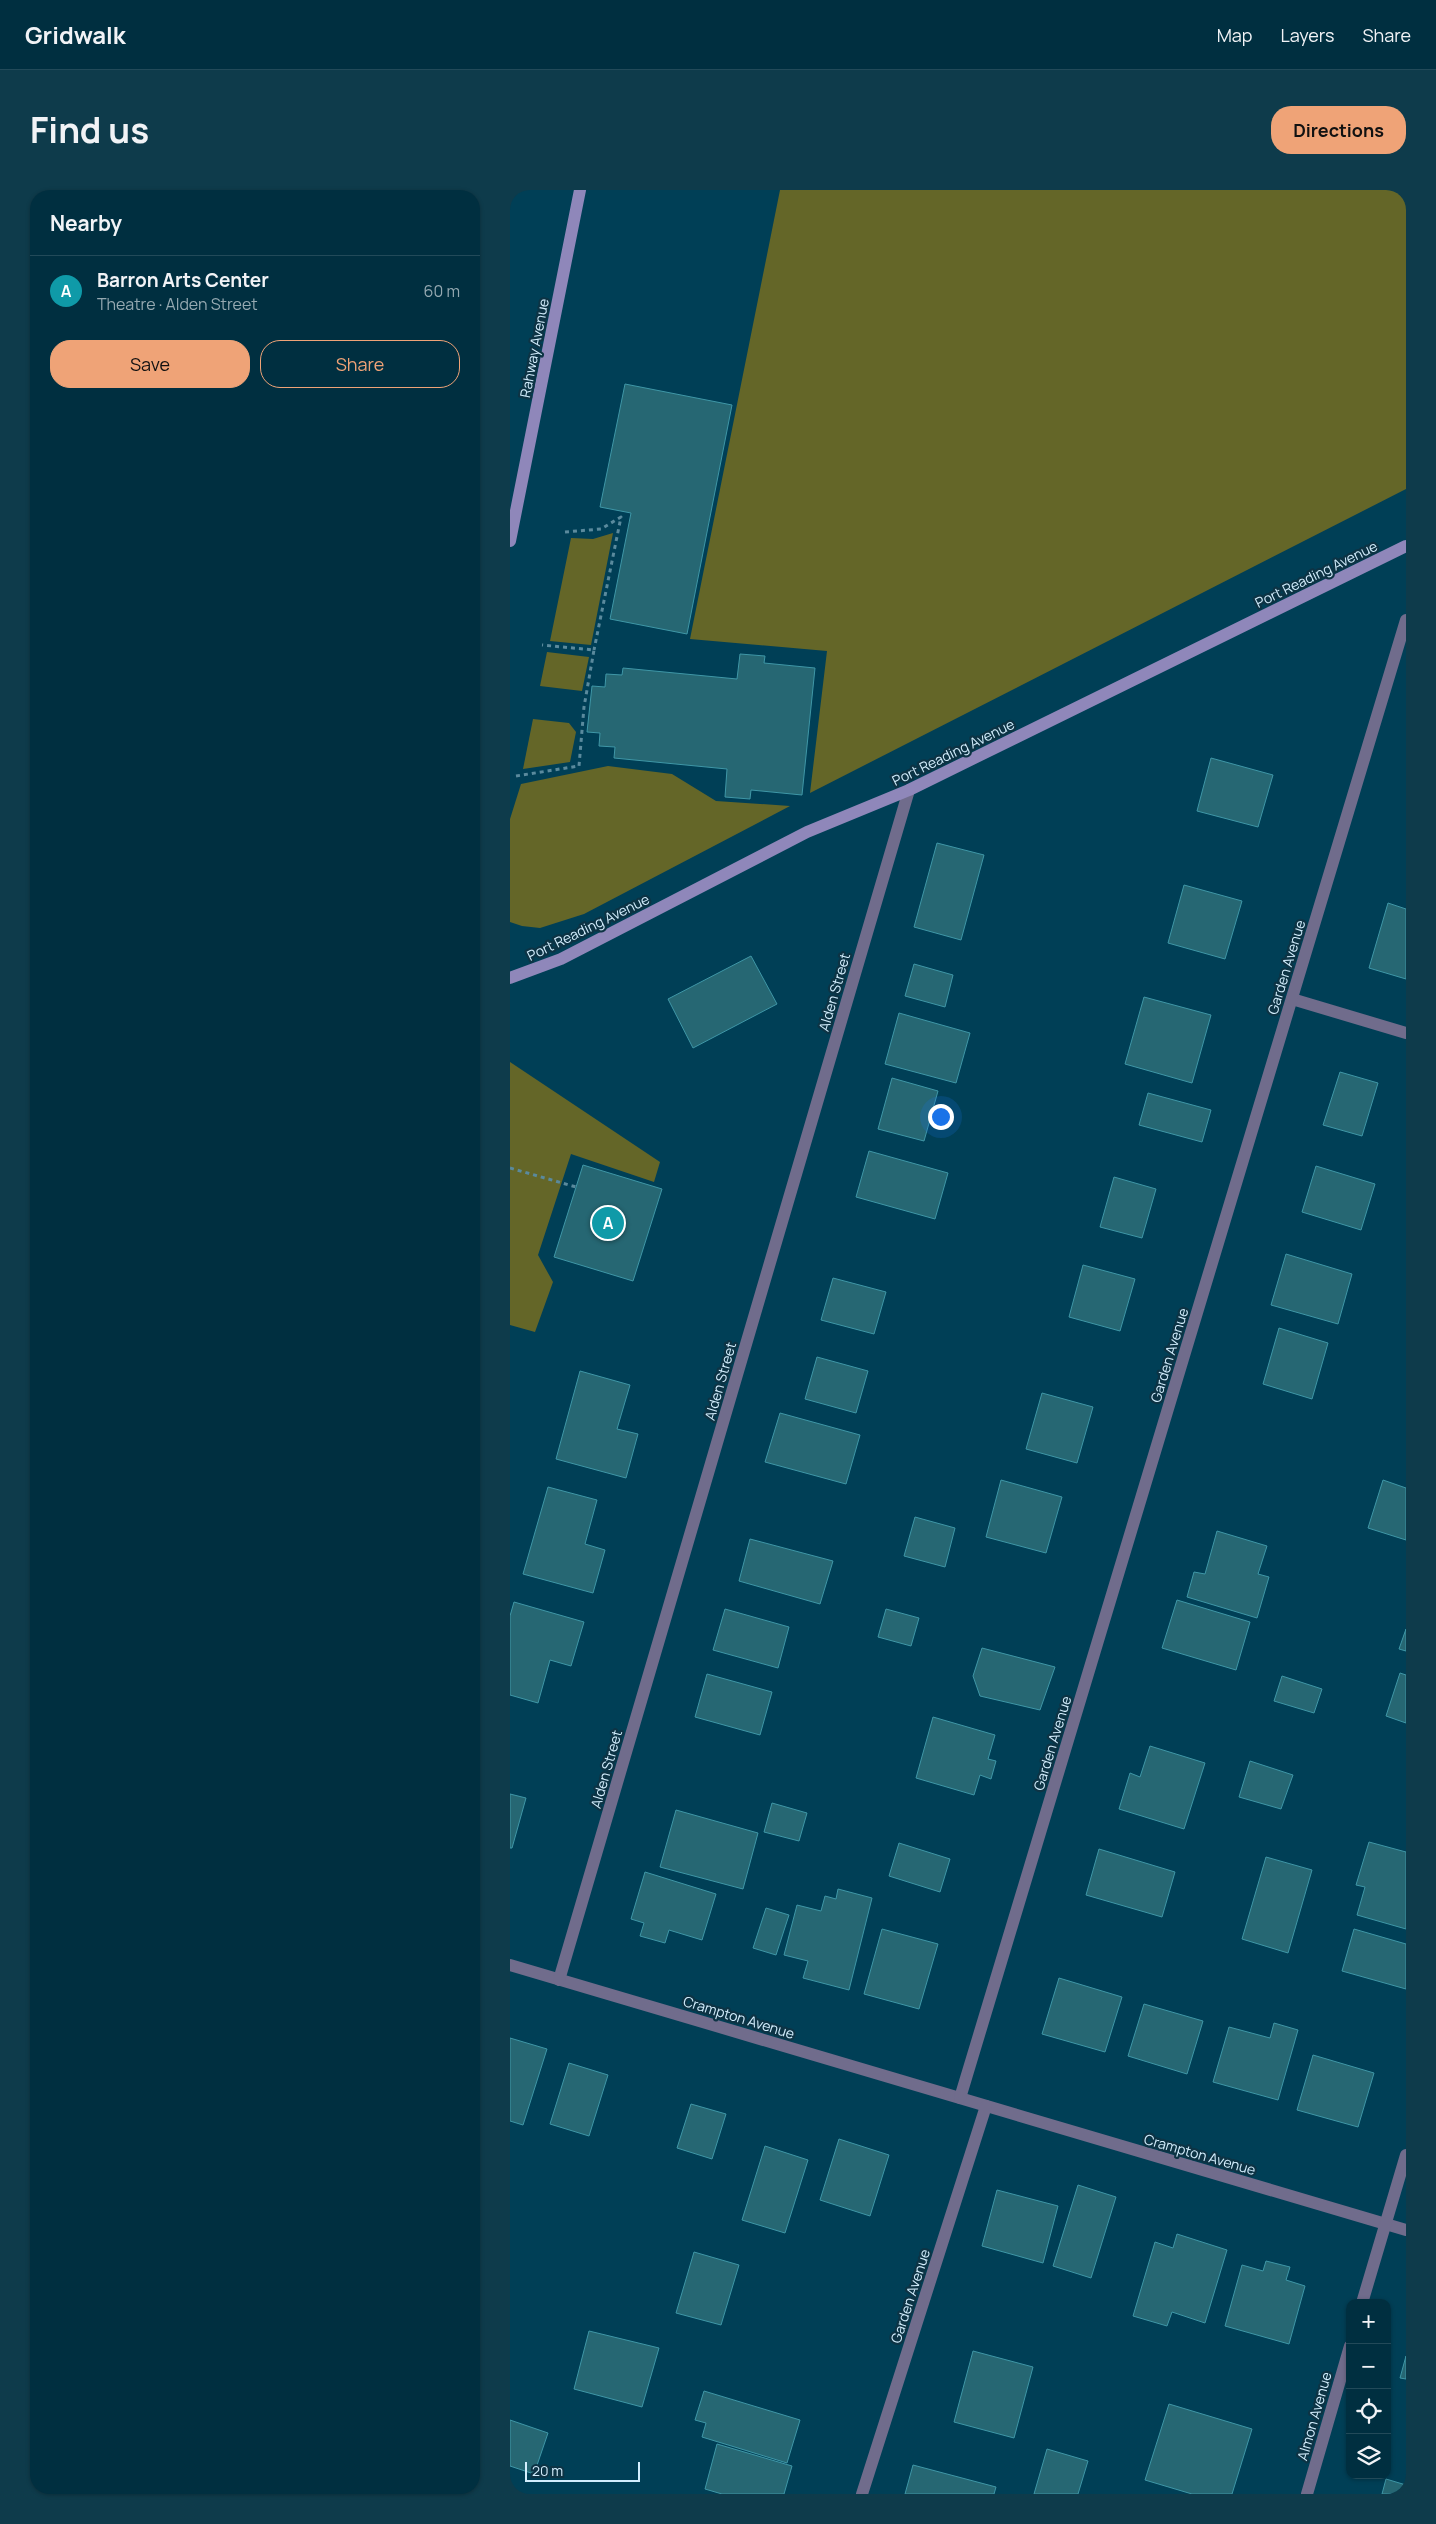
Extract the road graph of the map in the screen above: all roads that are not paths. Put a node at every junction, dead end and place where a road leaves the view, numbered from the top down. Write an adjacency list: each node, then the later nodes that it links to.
1 (580, 190): 2 (main road, Rahway Avenue)
2 (510, 541)
3 (1406, 546): 5 (main road, Port Reading Avenue)
4 (1406, 620): 7 (street, Garden Avenue)
5 (909, 790): 6 (main road, Port Reading Avenue); 10 (street, Alden Street)
6 (510, 978)
7 (1292, 999): 8 (street); 11 (street, Garden Avenue)
8 (1406, 1033)
9 (510, 1965): 10 (street, Crampton Avenue)
10 (560, 1980): 11 (street, Crampton Avenue)
11 (960, 2098): 12 (street, Crampton Avenue)
12 (986, 2106): 14 (street, Crampton Avenue); 18 (street, Garden Avenue)
13 (1406, 2155): 14 (street)
14 (1385, 2224): 15 (street, Crampton Avenue); 16 (street)
15 (1406, 2230)
16 (1363, 2299)
17 (1346, 2360): 19 (street, Almon Avenue)
18 (862, 2494)
19 (1307, 2494)

